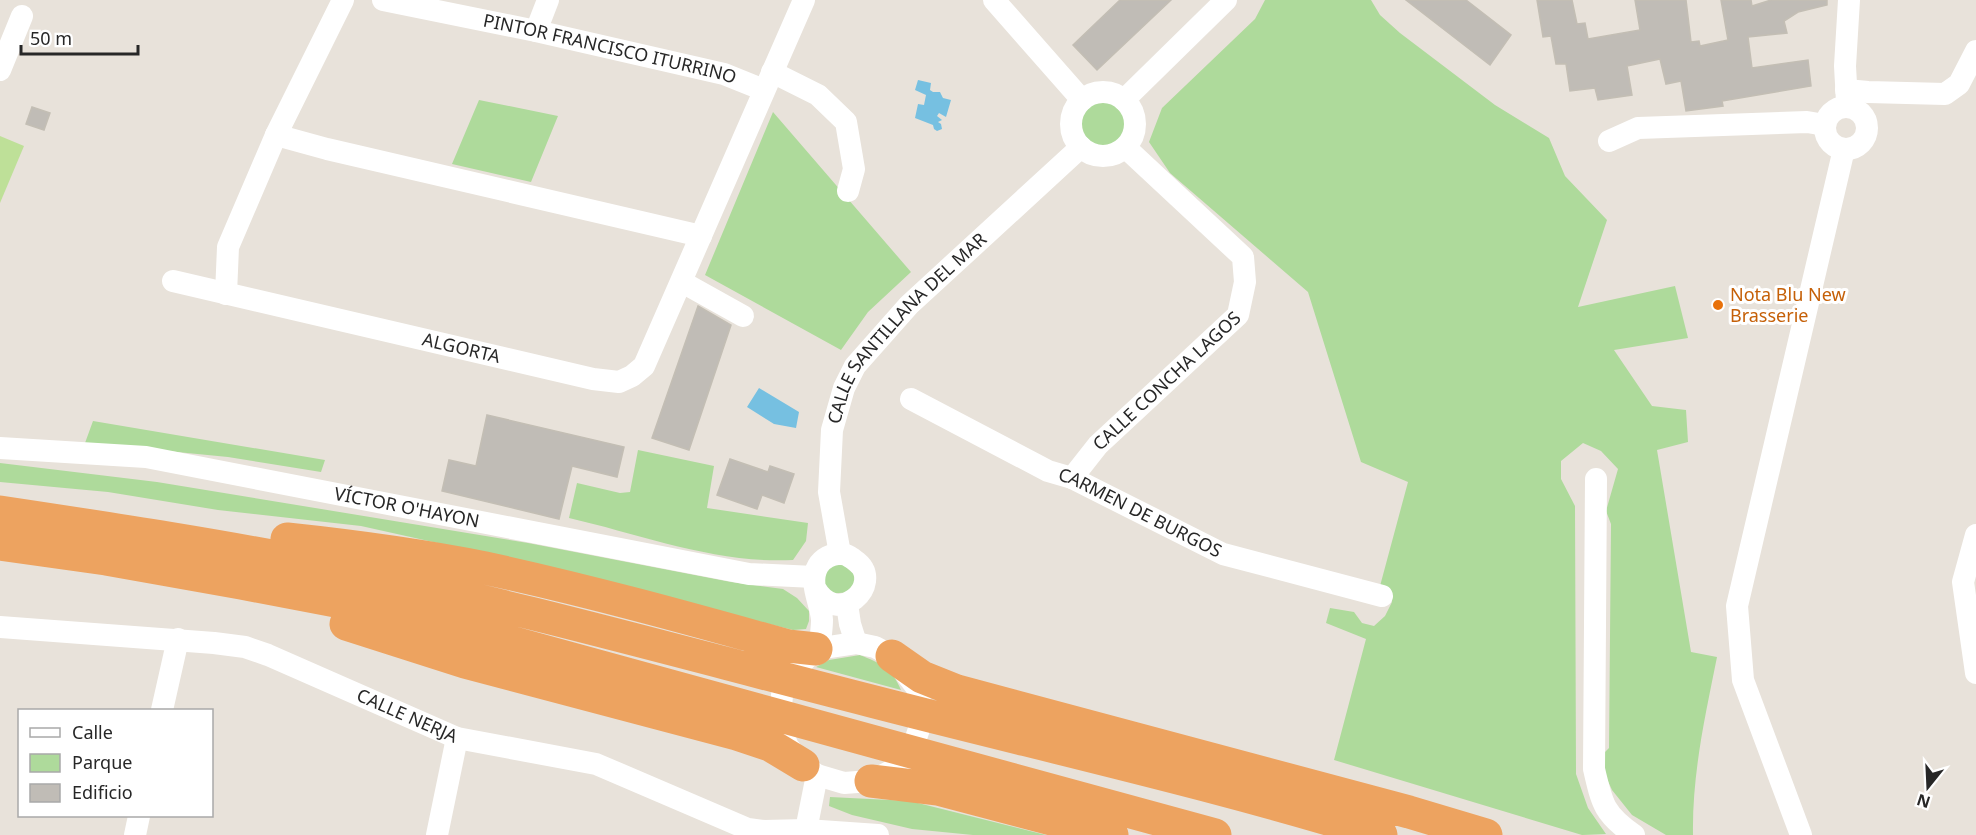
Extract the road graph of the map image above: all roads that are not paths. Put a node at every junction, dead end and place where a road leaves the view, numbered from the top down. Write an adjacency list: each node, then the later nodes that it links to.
1 (343, 0): 17 (street)
2 (383, 0): 9 (street, PINTOR FRANCISCO ITURRINO)
3 (548, 0): 9 (street)
4 (804, 0): 12 (street, ALGORTA)
5 (994, 0): 14 (street)
6 (1226, 0): 15 (street)
7 (1849, 0): 13 (street)
8 (22, 16): 11 (street)
9 (537, 31): 12 (street, PINTOR FRANCISCO ITURRINO)
10 (1976, 51): 13 (street)
11 (0, 70)
12 (768, 81): 22 (street, PINTOR FRANCISCO ITURRINO); 23 (street, ALGORTA)
13 (1847, 98): 16 (street); 21 (street)
14 (1082, 100): 15 (street); 19 (street)
15 (1124, 100): 20 (street)
16 (1825, 125): 18 (street); 21 (street)
17 (276, 135): 23 (street); 26 (street)
18 (1609, 141)
19 (1081, 147): 20 (street); 36 (street, CALLE SANTILLANA DEL MAR)
20 (1126, 148): 30 (street, CALLE CONCHA LAGOS)
21 (1844, 149): 61 (street)
22 (848, 191)
23 (701, 236): 24 (street, ALGORTA)
24 (684, 276): 26 (street, ALGORTA); 27 (street)
25 (172, 281): 26 (street, ALGORTA)
26 (226, 294)
27 (743, 316)
28 (911, 399): 30 (street, CARMEN DE BURGOS)
29 (0, 448): 37 (street, VÍCTOR O'HAYON)
30 (1072, 478): 39 (street, CARMEN DE BURGOS)
31 (1596, 479): 60 (street)
32 (0, 512): 34 (highway)
33 (1976, 535): 46 (street)
34 (172, 537): 44 (highway); 58 (highway)
35 (0, 544): 38 (highway)
36 (840, 554): 37 (street); 40 (street)
37 (815, 582): 40 (street); 44 (street)
38 (241, 583): 49 (highway); 57 (highway)
39 (1382, 596)
40 (848, 604): 43 (street)
41 (0, 627): 42 (street, CALLE NERJA)
42 (178, 639): 47 (street); 48 (street, CALLE NERJA)
43 (856, 643): 44 (street); 45 (street)
44 (818, 648): 49 (street)
45 (892, 656): 50 (street); 59 (highway)
46 (1976, 673)
47 (162, 709)
48 (458, 738): 52 (street, CALLE NERJA); 54 (street)
49 (810, 770): 50 (street); 52 (street)
50 (871, 781): 56 (highway)
51 (139, 817): 53 (street)
52 (806, 830): 55 (street, CALLE NERJA)
53 (135, 835)
54 (437, 835)
55 (878, 835)
56 (1112, 835)
57 (1215, 835)
58 (1381, 835)
59 (1486, 835)
60 (1634, 835)
61 (1801, 835)

